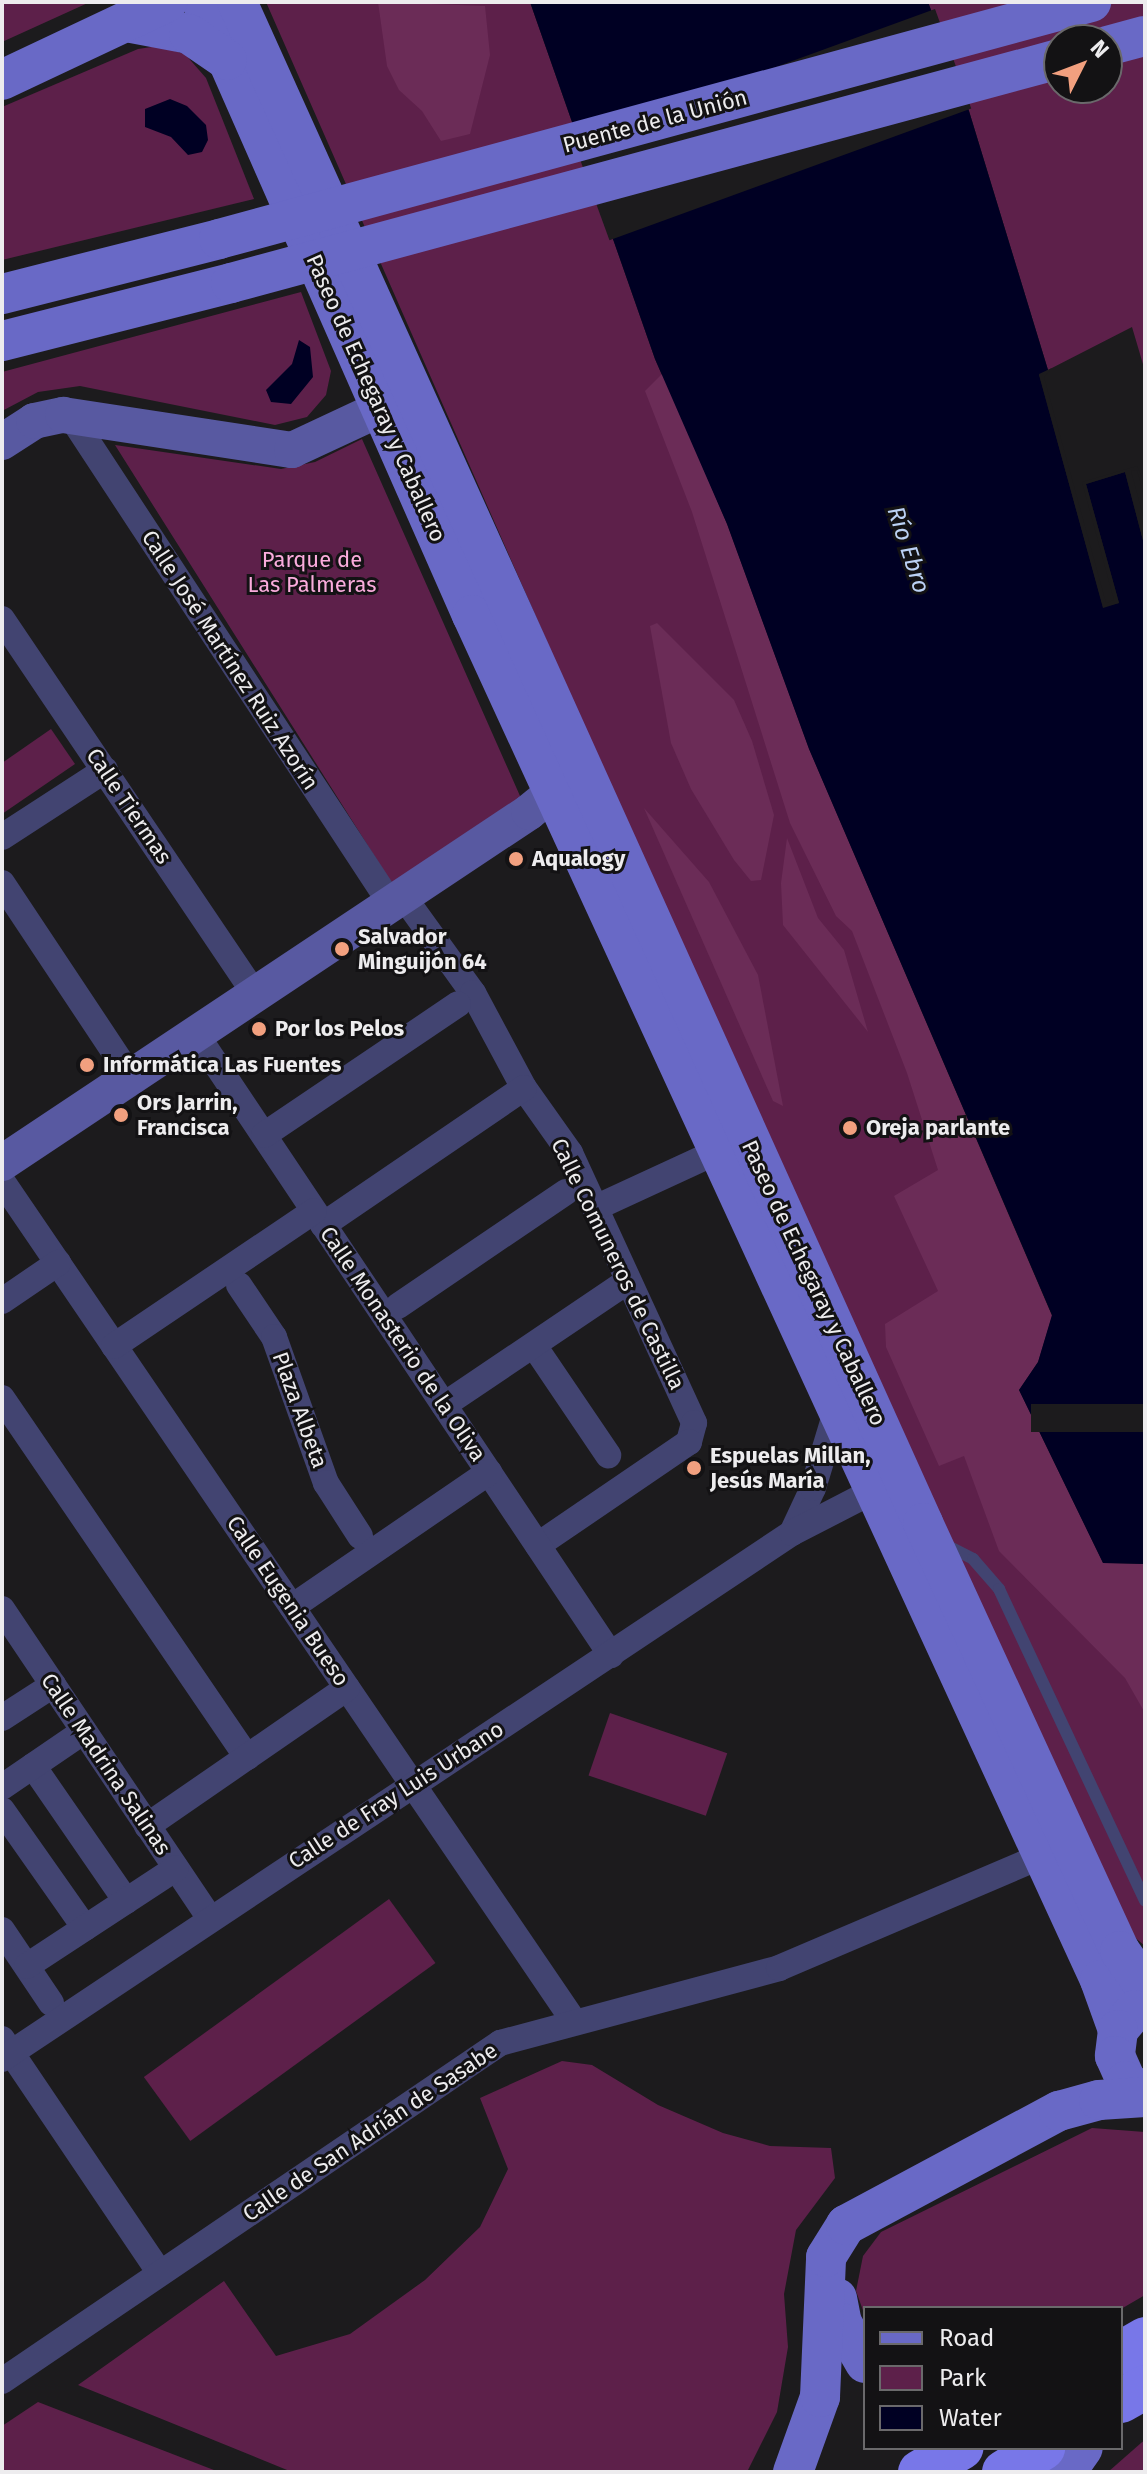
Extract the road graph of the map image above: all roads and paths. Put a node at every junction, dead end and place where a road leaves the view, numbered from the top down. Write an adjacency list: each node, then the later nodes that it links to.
1 (167, 2): 5 (main road)
2 (202, 2): 8 (main road, Paseo de Echegaray y Caballero)
3 (1091, 2): 11 (main road, Puente de la Unión, bridge)
4 (236, 10): 16 (main road, Paseo de Echegaray y Caballero)
5 (135, 12): 8 (main road); 10 (main road)
6 (1145, 36): 7 (main road)
7 (1123, 42)
8 (227, 60): 13 (main road, Paseo de Echegaray y Caballero)
9 (1043, 63): 12 (main road, Puente de la Unión, bridge)
10 (2, 80)
11 (13, 288)
12 (2, 341)
13 (382, 408): 14 (street); 16 (street); 20 (main road, Paseo de Echegaray y Caballero)
14 (70, 415): 15 (street); 23 (street, Calle José Martínez Ruiz Azorín)
15 (2, 442)
16 (436, 448): 18 (main road, Paseo de Echegaray y Caballero)
17 (2, 619): 19 (street, Calle Tiermas)
18 (570, 750): 20 (street); 49 (main road, Paseo de Echegaray y Caballero)
19 (105, 770): 21 (street); 24 (street, Calle Tiermas)
20 (554, 792): 23 (street); 30 (main road, Paseo de Echegaray y Caballero)
21 (2, 837)
22 (2, 883): 27 (street)
23 (397, 900): 24 (street); 28 (street, Calle Comuneros de Castilla)
24 (255, 994): 26 (street)
25 (458, 1004): 29 (street)
26 (196, 1034): 27 (street); 29 (street, Calle Monasterio de la Oliva)
27 (131, 1077): 31 (street)
28 (524, 1088): 34 (street, Calle Comuneros de Castilla); 35 (street)
29 (264, 1135): 35 (street, Calle Monasterio de la Oliva)
30 (716, 1152): 34 (street); 45 (main road, Paseo de Echegaray y Caballero)
31 (2, 1163)
32 (2, 1181): 36 (street, Calle Eugenia Bueso)
33 (566, 1192): 40 (street)
34 (595, 1208): 37 (street, Calle Comuneros de Castilla)
35 (319, 1218): 41 (street); 44 (street, Calle Monasterio de la Oliva)
36 (58, 1263): 39 (street); 41 (street, Calle Eugenia Bueso)
37 (628, 1281): 44 (street); 53 (street, Calle Comuneros de Castilla)
38 (239, 1285): 51 (street, Plaza Albeta)
39 (2, 1301)
40 (398, 1306)
41 (114, 1346): 54 (street, Calle Eugenia Bueso)
42 (541, 1356): 46 (street)
43 (2, 1398): 61 (street)
44 (444, 1405): 47 (street, Calle Monasterio de la Oliva)
45 (836, 1412): 48 (main road, Paseo de Echegaray y Caballero); 50 (street)
46 (608, 1455)
47 (489, 1472): 53 (street, Calle Monasterio de la Oliva); 54 (street)
48 (870, 1488): 49 (street); 50 (street, Calle de Fray Luis Urbano); 67 (main road, Paseo de Echegaray y Caballero)
49 (909, 1491): 52 (main road, Paseo de Echegaray y Caballero)
50 (792, 1533): 56 (street, Calle de Fray Luis Urbano)
51 (360, 1536)
52 (931, 1538): 70 (lane); 75 (main road, Paseo de Echegaray y Caballero)
53 (538, 1545): 56 (street, Calle Monasterio de la Oliva)
54 (292, 1607): 58 (street, Calle Eugenia Bueso)
55 (2, 1609): 57 (street, Calle Madrina Salinas)
56 (611, 1655): 63 (street, Calle de Fray Luis Urbano)
57 (53, 1685): 59 (street); 60 (street, Calle Madrina Salinas)
58 (347, 1688): 61 (street); 63 (street, Calle Eugenia Bueso)
59 (2, 1718)
60 (84, 1731): 62 (street); 66 (street, Calle Madrina Salinas)
61 (247, 1757): 66 (street)
62 (33, 1766): 64 (street); 69 (street)
63 (412, 1783): 71 (street, Calle de Fray Luis Urbano); 77 (street, Calle Eugenia Bueso)
64 (2, 1787)
65 (2, 1810): 72 (street)
66 (147, 1826): 68 (street, Calle Madrina Salinas)
67 (1042, 1856): 77 (street, Calle de San Adrián de Sasabe); 78 (main road, Paseo de Echegaray y Caballero)
68 (176, 1868): 69 (street); 71 (street, Calle Madrina Salinas)
69 (126, 1901): 72 (street)
70 (1145, 1901)
71 (210, 1918): 79 (street, Calle de Fray Luis Urbano)
72 (85, 1928): 74 (street)
73 (2, 1930): 74 (street)
74 (27, 1966): 76 (street)
75 (1145, 1987)
76 (51, 2003)
77 (573, 2020): 83 (street, Calle de San Adrián de Sasabe)
78 (1126, 2026): 80 (main road, Paseo de Echegaray y Caballero); 81 (main road)
79 (5, 2050): 83 (street)
80 (1145, 2096): 81 (main road)
81 (1059, 2111): 82 (main road)
82 (872, 2210): 86 (main road); 94 (main road)
83 (160, 2273): 87 (street, Calle de San Adrián de Sasabe)
84 (1145, 2339): 85 (highway)
85 (1123, 2352)
86 (863, 2360)
87 (2, 2381)
88 (1145, 2389): 89 (highway); 90 (main road)
89 (1123, 2400)
90 (1123, 2411)
91 (958, 2450): 95 (highway)
92 (1040, 2450): 96 (highway)
93 (1082, 2450): 97 (main road)
94 (793, 2472)
95 (920, 2472)
96 (1004, 2472)
97 (1066, 2472)

